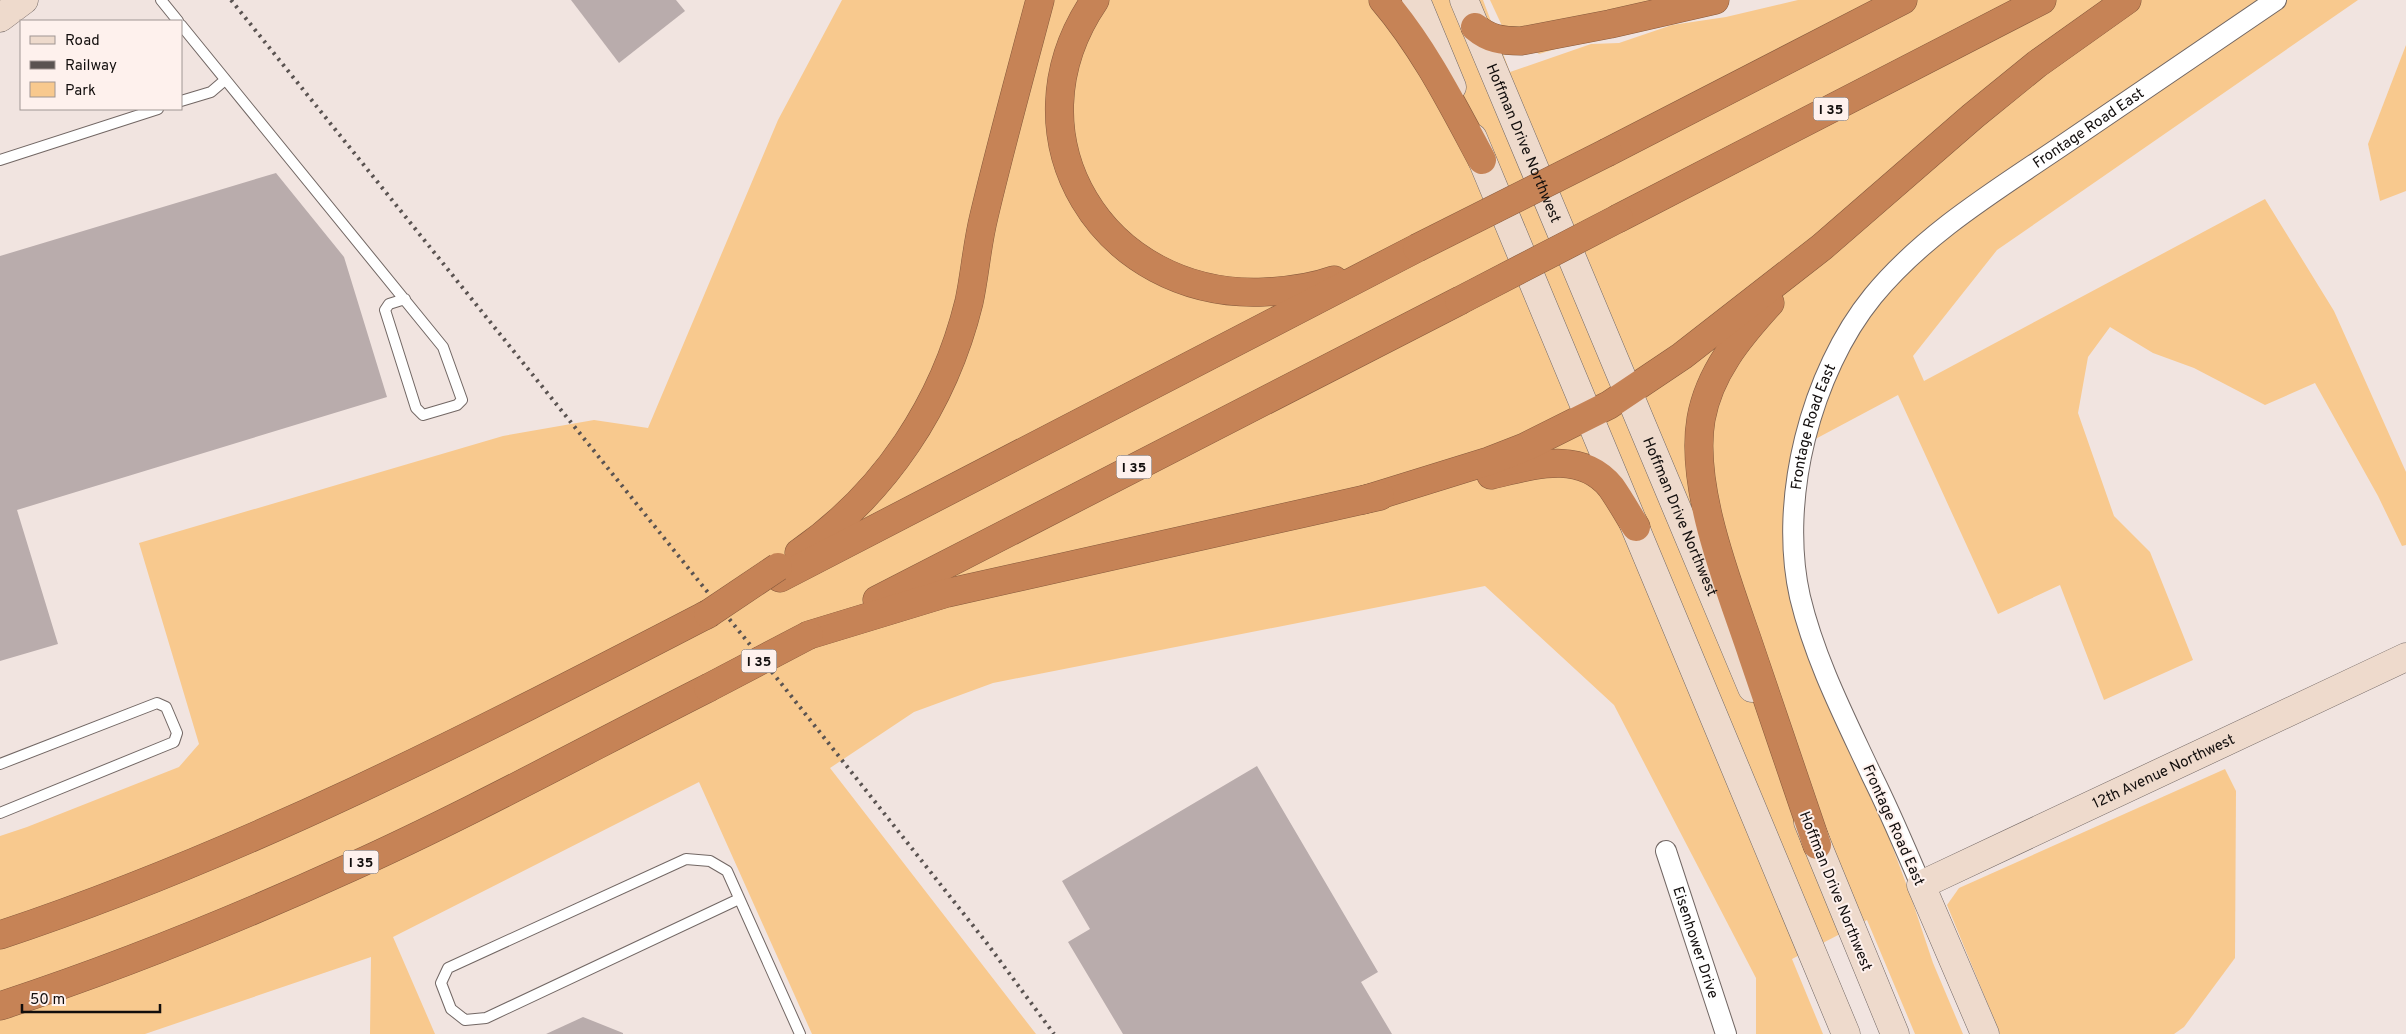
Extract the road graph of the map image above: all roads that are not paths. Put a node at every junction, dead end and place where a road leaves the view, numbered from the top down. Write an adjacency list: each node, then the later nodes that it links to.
1 (24, 0): 14 (main road)
2 (160, 0): 15 (lane)
3 (1040, 0): 18 (highway)
4 (1049, 0): 18 (highway)
5 (1095, 0): 25 (highway)
6 (1383, 0): 23 (highway)
7 (1416, 0): 23 (main road)
8 (1464, 0): 16 (main road, Hoffman Drive Northwest)
9 (1715, 0): 16 (highway)
10 (1903, 0): 25 (highway, bridge)
11 (2042, 0): 32 (highway, I 35, bridge)
12 (2127, 0): 24 (highway)
13 (2276, 0): 38 (street, Frontage Road East)
14 (0, 18)
15 (177, 20)
16 (1475, 26): 27 (main road, Hoffman Drive Northwest)
17 (182, 27): 19 (lane)
18 (1026, 54): 31 (highway)
19 (225, 80): 20 (lane); 26 (lane)
20 (182, 101)
21 (155, 110): 22 (lane)
22 (0, 160)
23 (1482, 160): 28 (main road)
24 (1822, 247): 27 (highway); 36 (highway)
25 (1417, 248): 31 (highway)
26 (404, 299): 26 (lane)
27 (1626, 393): 28 (highway); 36 (main road, Hoffman Drive Northwest)
28 (1589, 417): 29 (highway); 30 (main road)
29 (1363, 500): 30 (highway); 32 (highway)
30 (1636, 527): 44 (main road)
31 (779, 572): 40 (highway, bridge)
32 (808, 635): 41 (highway, I 35, bridge)
33 (2406, 657): 38 (main road, 12th Avenue Northwest)
34 (0, 764): 35 (lane)
35 (0, 813)
36 (1817, 845): 45 (main road, Hoffman Drive Northwest)
37 (1666, 851): 43 (street, Eisenhower Drive)
38 (1922, 885): 46 (main road, Frontage Road East)
39 (739, 899): 39 (lane); 42 (lane)
40 (0, 935)
41 (0, 1006)
42 (800, 1034)
43 (1726, 1034)
44 (1846, 1034)
45 (1895, 1034)
46 (1985, 1034)

